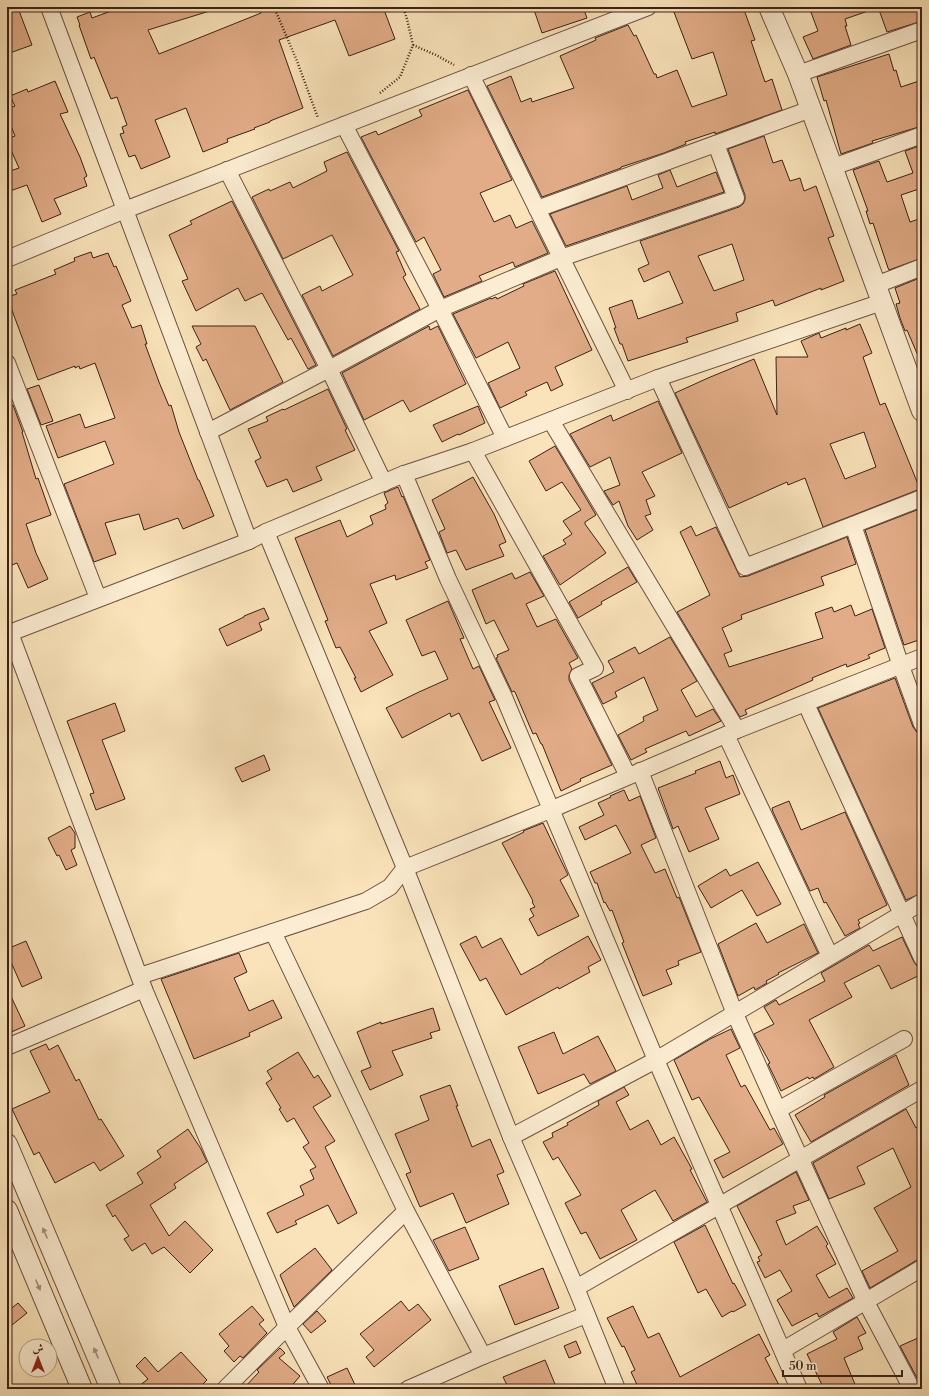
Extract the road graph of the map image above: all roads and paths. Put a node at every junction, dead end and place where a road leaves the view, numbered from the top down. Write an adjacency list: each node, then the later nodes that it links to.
1 (50, 7): 19 (street)
2 (274, 7): 13 (path)
3 (403, 7): 7 (path)
4 (648, 7): 9 (street)
5 (769, 7): 8 (street)
6 (922, 30): 8 (street)
7 (413, 45): 9 (path); 10 (path)
8 (798, 74): 11 (street)
9 (471, 75): 12 (street); 18 (street)
10 (377, 96)
11 (811, 109): 15 (street); 16 (street)
12 (344, 125): 13 (street); 24 (street)
13 (324, 132): 17 (street)
14 (922, 135): 16 (street)
15 (716, 144): 18 (street); 20 (street)
16 (833, 167): 23 (street)
17 (227, 170): 19 (street); 26 (street)
18 (537, 209): 20 (street)
19 (125, 210): 21 (street); 31 (street)
20 (561, 258): 24 (street); 28 (street)
21 (7, 259)
22 (922, 267): 23 (street)
23 (879, 293): 27 (street); 29 (street)
24 (440, 309): 26 (street); 32 (street)
25 (7, 363): 40 (street)
26 (329, 369): 31 (street); 35 (street)
27 (658, 378): 28 (street); 37 (street)
28 (627, 391): 30 (street)
29 (922, 411)
30 (551, 421): 32 (street); 46 (street)
31 (208, 432): 39 (street)
32 (505, 438): 33 (street)
33 (473, 451): 34 (street); 47 (street)
34 (404, 474): 35 (street); 48 (street)
35 (384, 482): 38 (street)
36 (922, 498): 37 (street)
37 (853, 525): 43 (street)
38 (266, 532): 39 (street); 49 (street)
39 (249, 541): 40 (street)
40 (98, 598): 41 (street)
41 (8, 634): 55 (street)
42 (922, 657): 43 (street)
43 (901, 666): 44 (street); 45 (street)
44 (806, 704): 46 (street); 51 (street)
45 (922, 724)
46 (731, 733): 47 (street); 53 (street)
47 (634, 774): 48 (street); 56 (street)
48 (550, 810): 49 (street); 59 (street)
49 (405, 868): 52 (street); 62 (street)
50 (922, 902): 51 (street)
51 (901, 914): 53 (street); 54 (street)
52 (274, 932): 55 (street); 67 (street)
53 (830, 956): 56 (street)
54 (922, 958)
55 (142, 982): 58 (street); 72 (street)
56 (735, 1014): 59 (street); 61 (street)
57 (904, 1039): 61 (street)
58 (7, 1048)
59 (656, 1060): 62 (street); 65 (street)
60 (921, 1093): 64 (street)
61 (778, 1110): 64 (street)
62 (511, 1137): 69 (street)
63 (7, 1144): 76 (street, one-way to 63)
64 (799, 1159): 65 (street); 70 (street)
65 (719, 1206): 69 (street); 73 (street)
66 (7, 1210): 75 (street, one-way to 75)
67 (406, 1212): 72 (street); 74 (street)
68 (922, 1268): 70 (street)
69 (576, 1288): 71 (street)
70 (866, 1302): 73 (street); 82 (street)
71 (586, 1315): 74 (street); 80 (street)
72 (287, 1327): 77 (street); 78 (street)
73 (783, 1350): 81 (street)
74 (483, 1356): 79 (street)
75 (82, 1389)
76 (111, 1389)
77 (225, 1389)
78 (321, 1389)
79 (408, 1389)
80 (617, 1389)
81 (799, 1389)
82 (912, 1389)

